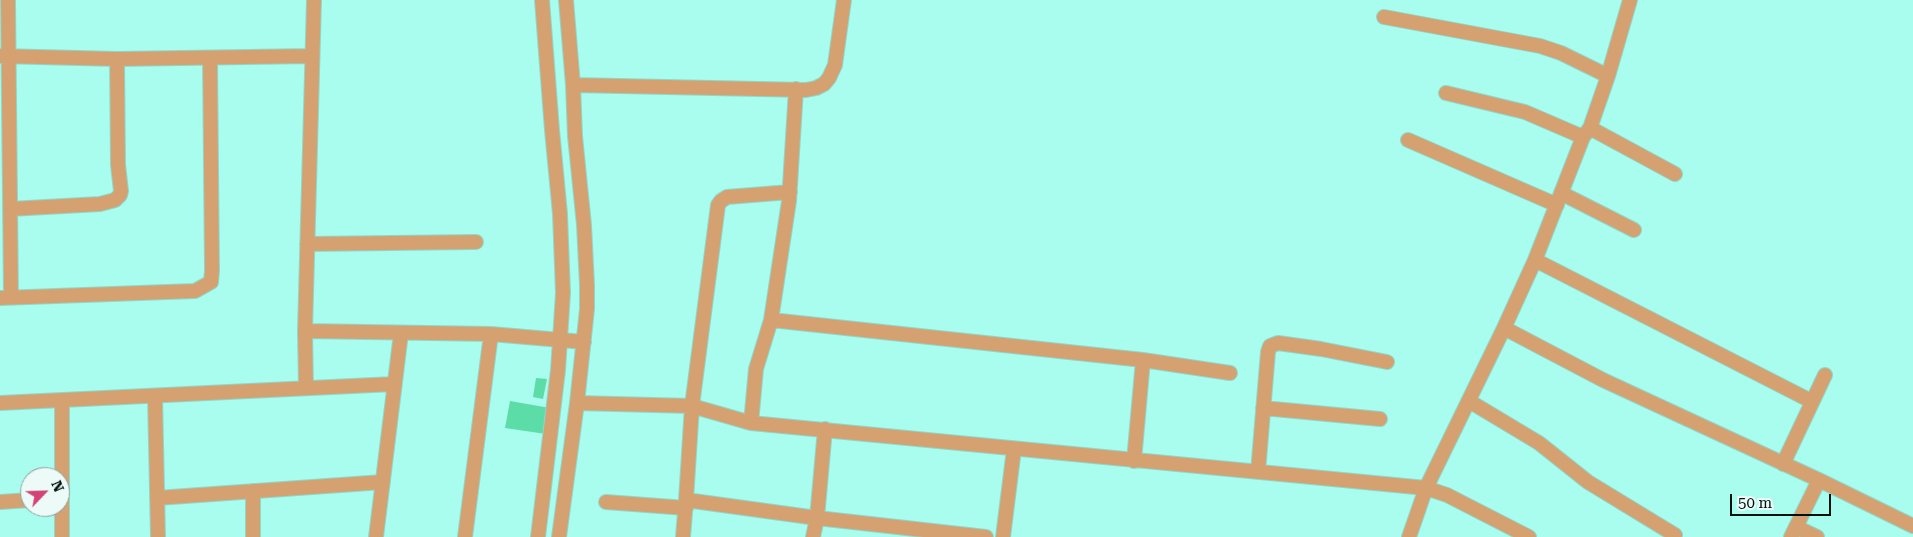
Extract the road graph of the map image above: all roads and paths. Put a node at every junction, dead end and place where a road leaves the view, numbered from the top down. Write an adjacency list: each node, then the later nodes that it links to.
1 (8, 0): 8 (street)
2 (314, 0): 9 (street)
3 (542, 0): 32 (street)
4 (566, 0): 13 (street)
5 (844, 0): 14 (street)
6 (1630, 0): 12 (street)
7 (1384, 17): 12 (street)
8 (4, 56): 10 (street); 21 (street)
9 (311, 56): 11 (street); 24 (street)
10 (117, 58): 11 (street); 21 (street)
11 (210, 58): 26 (street)
12 (1608, 76): 16 (street)
13 (573, 85): 14 (street); 33 (street)
14 (796, 90): 19 (street)
15 (1446, 93): 16 (street)
16 (1586, 133): 18 (street); 20 (street)
17 (1408, 140): 20 (street)
18 (1675, 174)
19 (790, 192): 27 (street); 46 (street)
20 (1559, 199): 22 (street); 25 (street)
21 (10, 208): 26 (street)
22 (1634, 230)
23 (476, 242): 24 (street)
24 (307, 244): 29 (street)
25 (1535, 260): 28 (street); 43 (street)
26 (6, 297)
27 (771, 320): 34 (street); 49 (street)
28 (1504, 328): 42 (street); 53 (street)
29 (305, 331): 30 (street); 39 (street)
30 (401, 333): 31 (street); 38 (street)
31 (491, 334): 32 (street); 75 (street)
32 (560, 340): 33 (street); 76 (street)
33 (584, 342): 45 (street)
34 (1143, 360): 36 (street); 52 (street)
35 (1387, 362): 47 (street)
36 (1230, 373)
37 (1825, 375): 43 (street)
38 (394, 384): 39 (street); 57 (street)
39 (306, 388): 40 (street)
40 (155, 396): 41 (street); 60 (street)
41 (62, 400): 44 (street); 54 (street)
42 (1469, 401): 58 (street); 70 (street)
43 (1811, 401): 53 (street)
44 (0, 403)
45 (578, 403): 46 (street); 77 (street)
46 (692, 406): 49 (street); 64 (street)
47 (1263, 408): 48 (street); 55 (street)
48 (1380, 419)
49 (751, 423): 50 (street)
50 (825, 430): 51 (street); 66 (street)
51 (1014, 450): 52 (street); 81 (street)
52 (1134, 460): 55 (street)
53 (1783, 464): 56 (street)
54 (61, 467)
55 (1258, 472): 58 (street)
56 (1819, 480): 67 (street); 68 (street)
57 (383, 482): 59 (street); 74 (street)
58 (1426, 488): 82 (street); 83 (street)
59 (253, 492): 60 (street); 73 (street)
60 (157, 498): 72 (street)
61 (20, 501): 62 (street)
62 (0, 502)
63 (606, 502): 64 (street)
64 (686, 504): 66 (street); 78 (street)
65 (61, 517): 71 (street)
66 (817, 518): 69 (street); 79 (street)
67 (1913, 526)
68 (1793, 532): 84 (street)
69 (908, 533): 80 (street)
70 (1675, 535)
71 (62, 537)
72 (158, 537)
73 (253, 537)
74 (376, 537)
75 (465, 537)
76 (538, 537)
77 (559, 537)
78 (683, 537)
79 (814, 537)
80 (986, 537)
81 (1003, 537)
82 (1409, 537)
83 (1529, 537)
84 (1817, 537)

